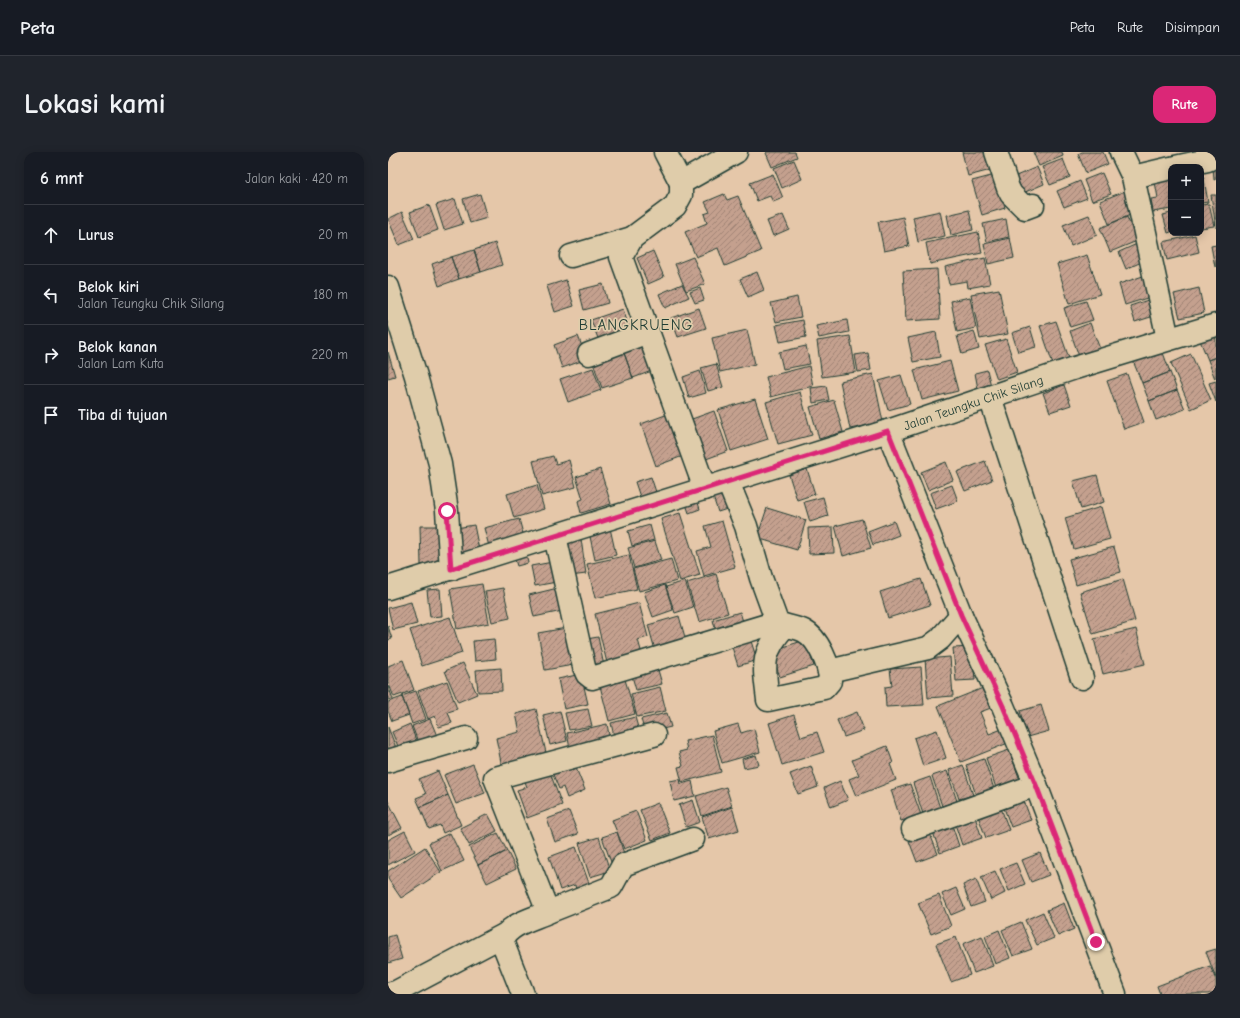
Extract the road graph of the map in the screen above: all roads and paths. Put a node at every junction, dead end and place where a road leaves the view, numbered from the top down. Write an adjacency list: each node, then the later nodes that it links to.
1 (665, 152): 9 (street)
2 (736, 152): 9 (street)
3 (996, 152): 10 (street)
4 (1121, 152): 8 (street)
5 (1210, 157): 6 (street)
6 (1186, 164)
7 (1168, 169): 8 (street)
8 (1133, 176): 16 (street)
9 (681, 183): 11 (street)
10 (1033, 205)
11 (632, 238): 12 (street); 15 (street)
12 (571, 256)
13 (388, 287): 23 (street)
14 (1216, 325): 16 (street, Jalan Teungku Chik Silang)
15 (648, 332): 17 (street); 21 (street)
16 (1168, 339): 18 (street, Jalan Teungku Chik Silang)
17 (589, 354)
18 (990, 397): 19 (street, Jalan Teungku Chik Silang); 28 (street)
19 (888, 431): 20 (street, Jalan Teungku Chik Silang); 25 (street)
20 (728, 482): 21 (street, Jalan Teungku Chik Silang); 26 (street)
21 (706, 489): 22 (street, Jalan Teungku Chik Silang)
22 (555, 536): 23 (street, Jalan Teungku Chik Silang); 26 (street)
23 (451, 569): 24 (street, Jalan Teungku Chik Silang)
24 (388, 588)
25 (961, 615): 27 (street); 32 (street)
26 (781, 624): 27 (street); 27 (street)
27 (829, 671)
28 (1082, 678)
29 (654, 735): 35 (street)
30 (466, 738): 31 (street)
31 (388, 761)
32 (1036, 785): 33 (street); 39 (street)
33 (913, 829)
34 (693, 838): 35 (street)
35 (548, 912): 36 (street)
36 (504, 935): 37 (street); 38 (street)
37 (388, 994)
38 (523, 994)
39 (1115, 994)

